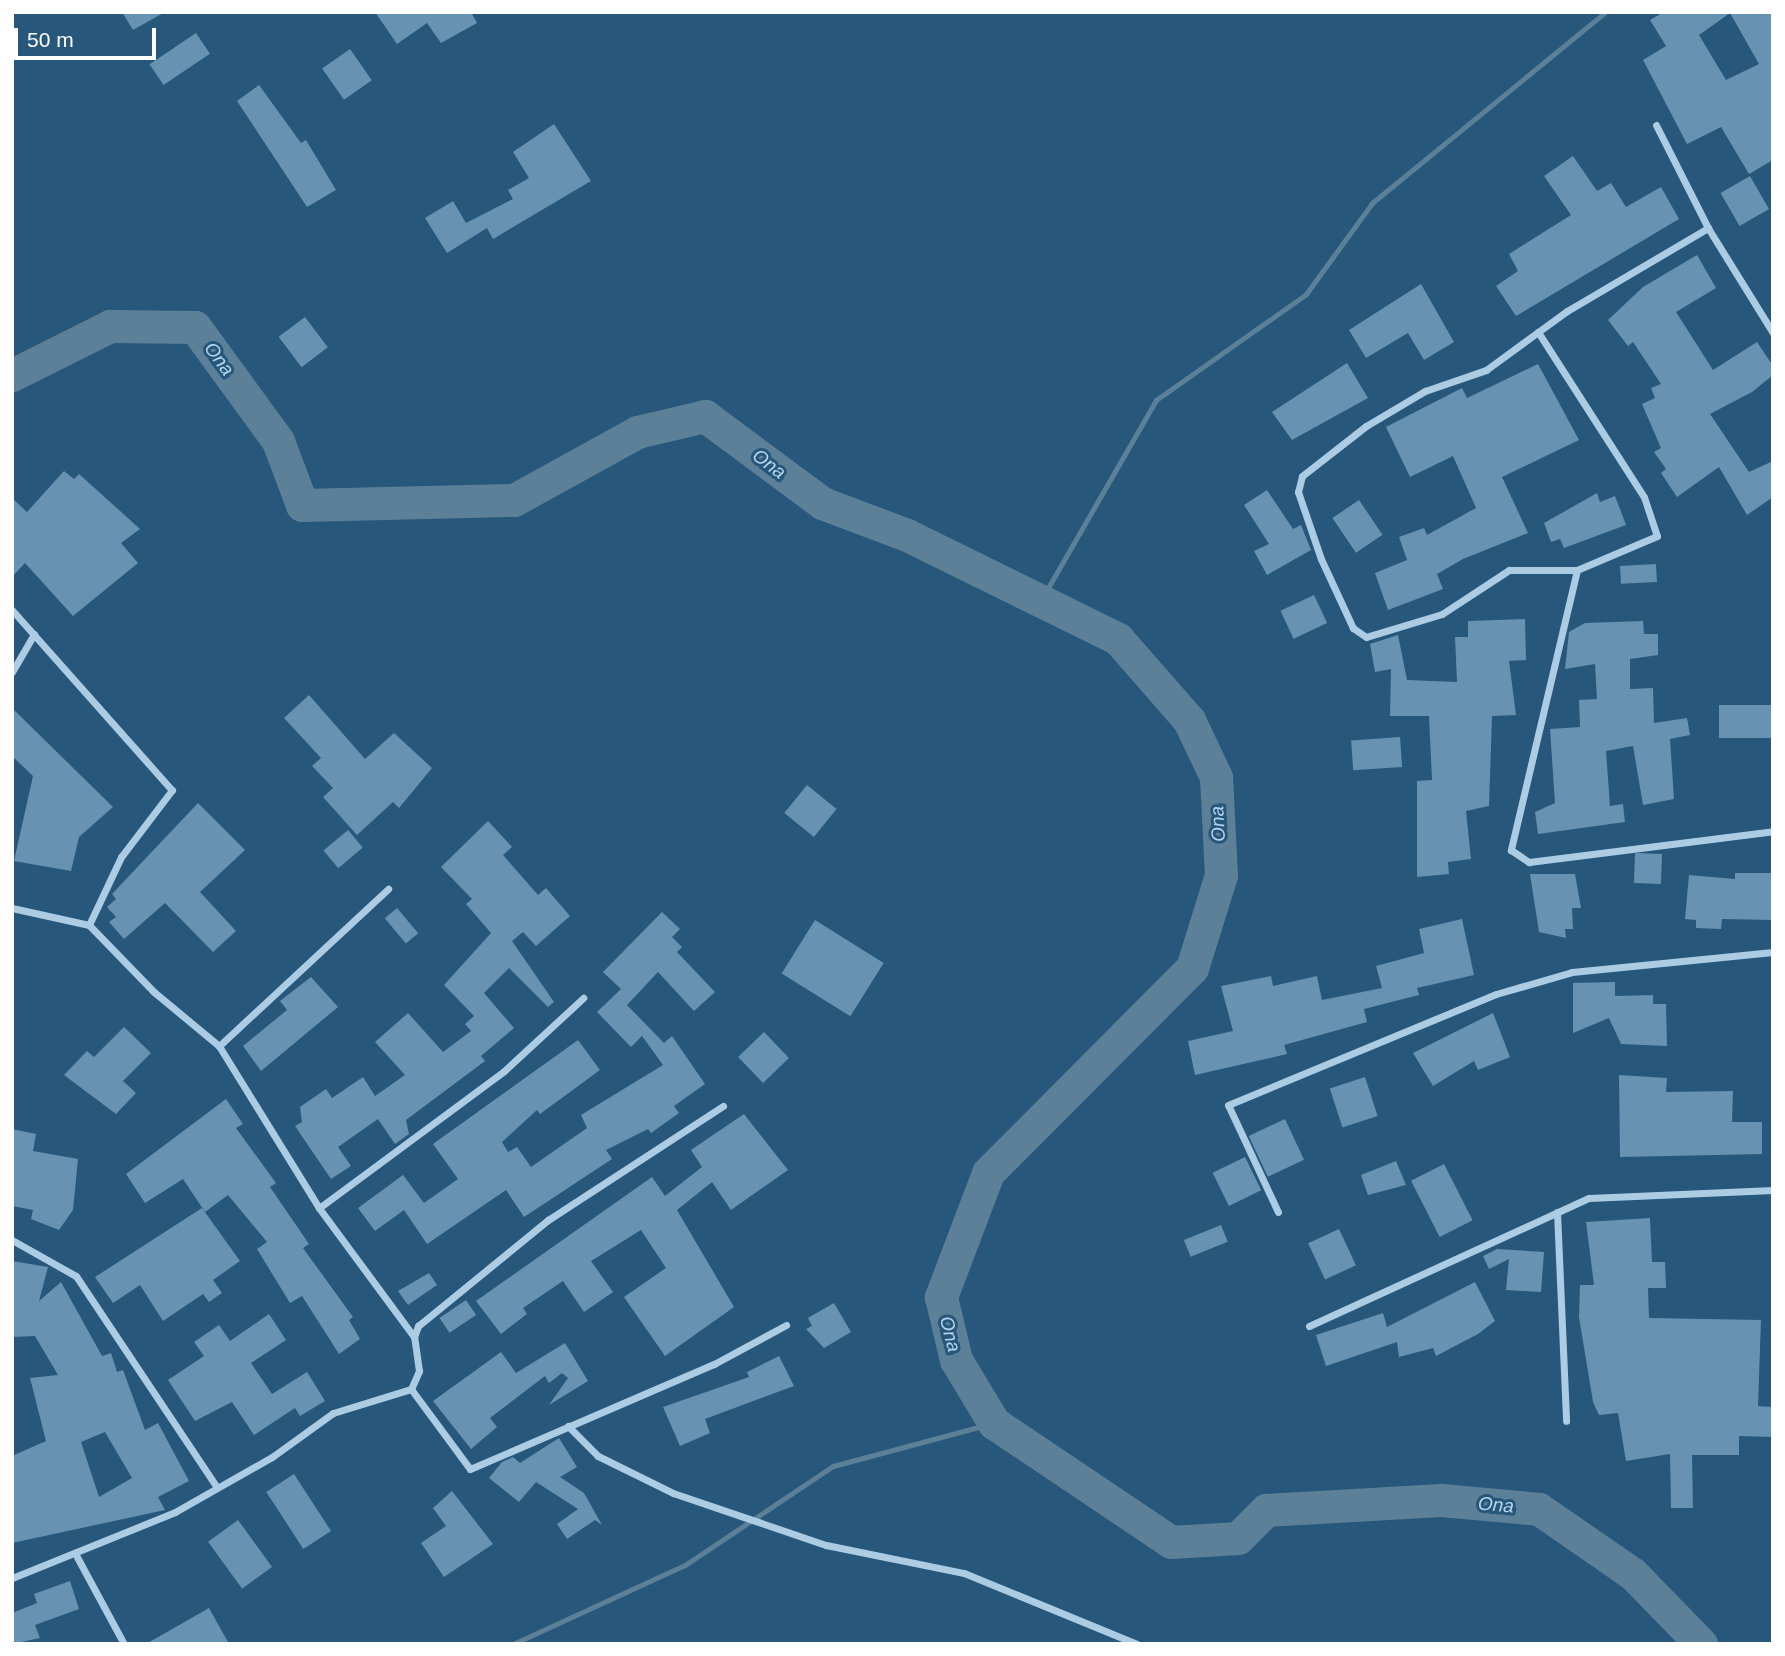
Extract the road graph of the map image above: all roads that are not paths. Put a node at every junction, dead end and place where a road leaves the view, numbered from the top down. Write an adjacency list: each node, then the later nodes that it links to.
1 (1656, 125): 2 (street)
2 (1708, 228): 3 (street); 4 (street)
3 (1538, 332): 5 (street); 5 (street)
4 (1773, 333)
5 (1577, 570): 9 (street)
6 (12, 610): 7 (street)
7 (34, 634): 8 (street); 12 (street)
8 (12, 672)
9 (1773, 831)
10 (388, 889): 15 (street)
11 (12, 908): 12 (street)
12 (89, 925): 15 (street)
13 (1773, 952): 19 (street)
14 (583, 998): 18 (street)
15 (219, 1046): 18 (street)
16 (723, 1106): 24 (street)
17 (1773, 1190): 20 (street)
18 (319, 1208): 24 (street)
19 (1278, 1212)
20 (1557, 1212): 23 (street); 26 (street)
21 (12, 1240): 28 (street)
22 (786, 1325): 27 (street)
23 (1309, 1326)
24 (414, 1337): 25 (street)
25 (411, 1389): 27 (street); 28 (street)
26 (1566, 1421)
27 (568, 1426): 32 (street)
28 (216, 1486): 29 (street)
29 (77, 1557): 30 (street); 31 (street)
30 (12, 1578)
31 (124, 1644)
32 (1137, 1644)

